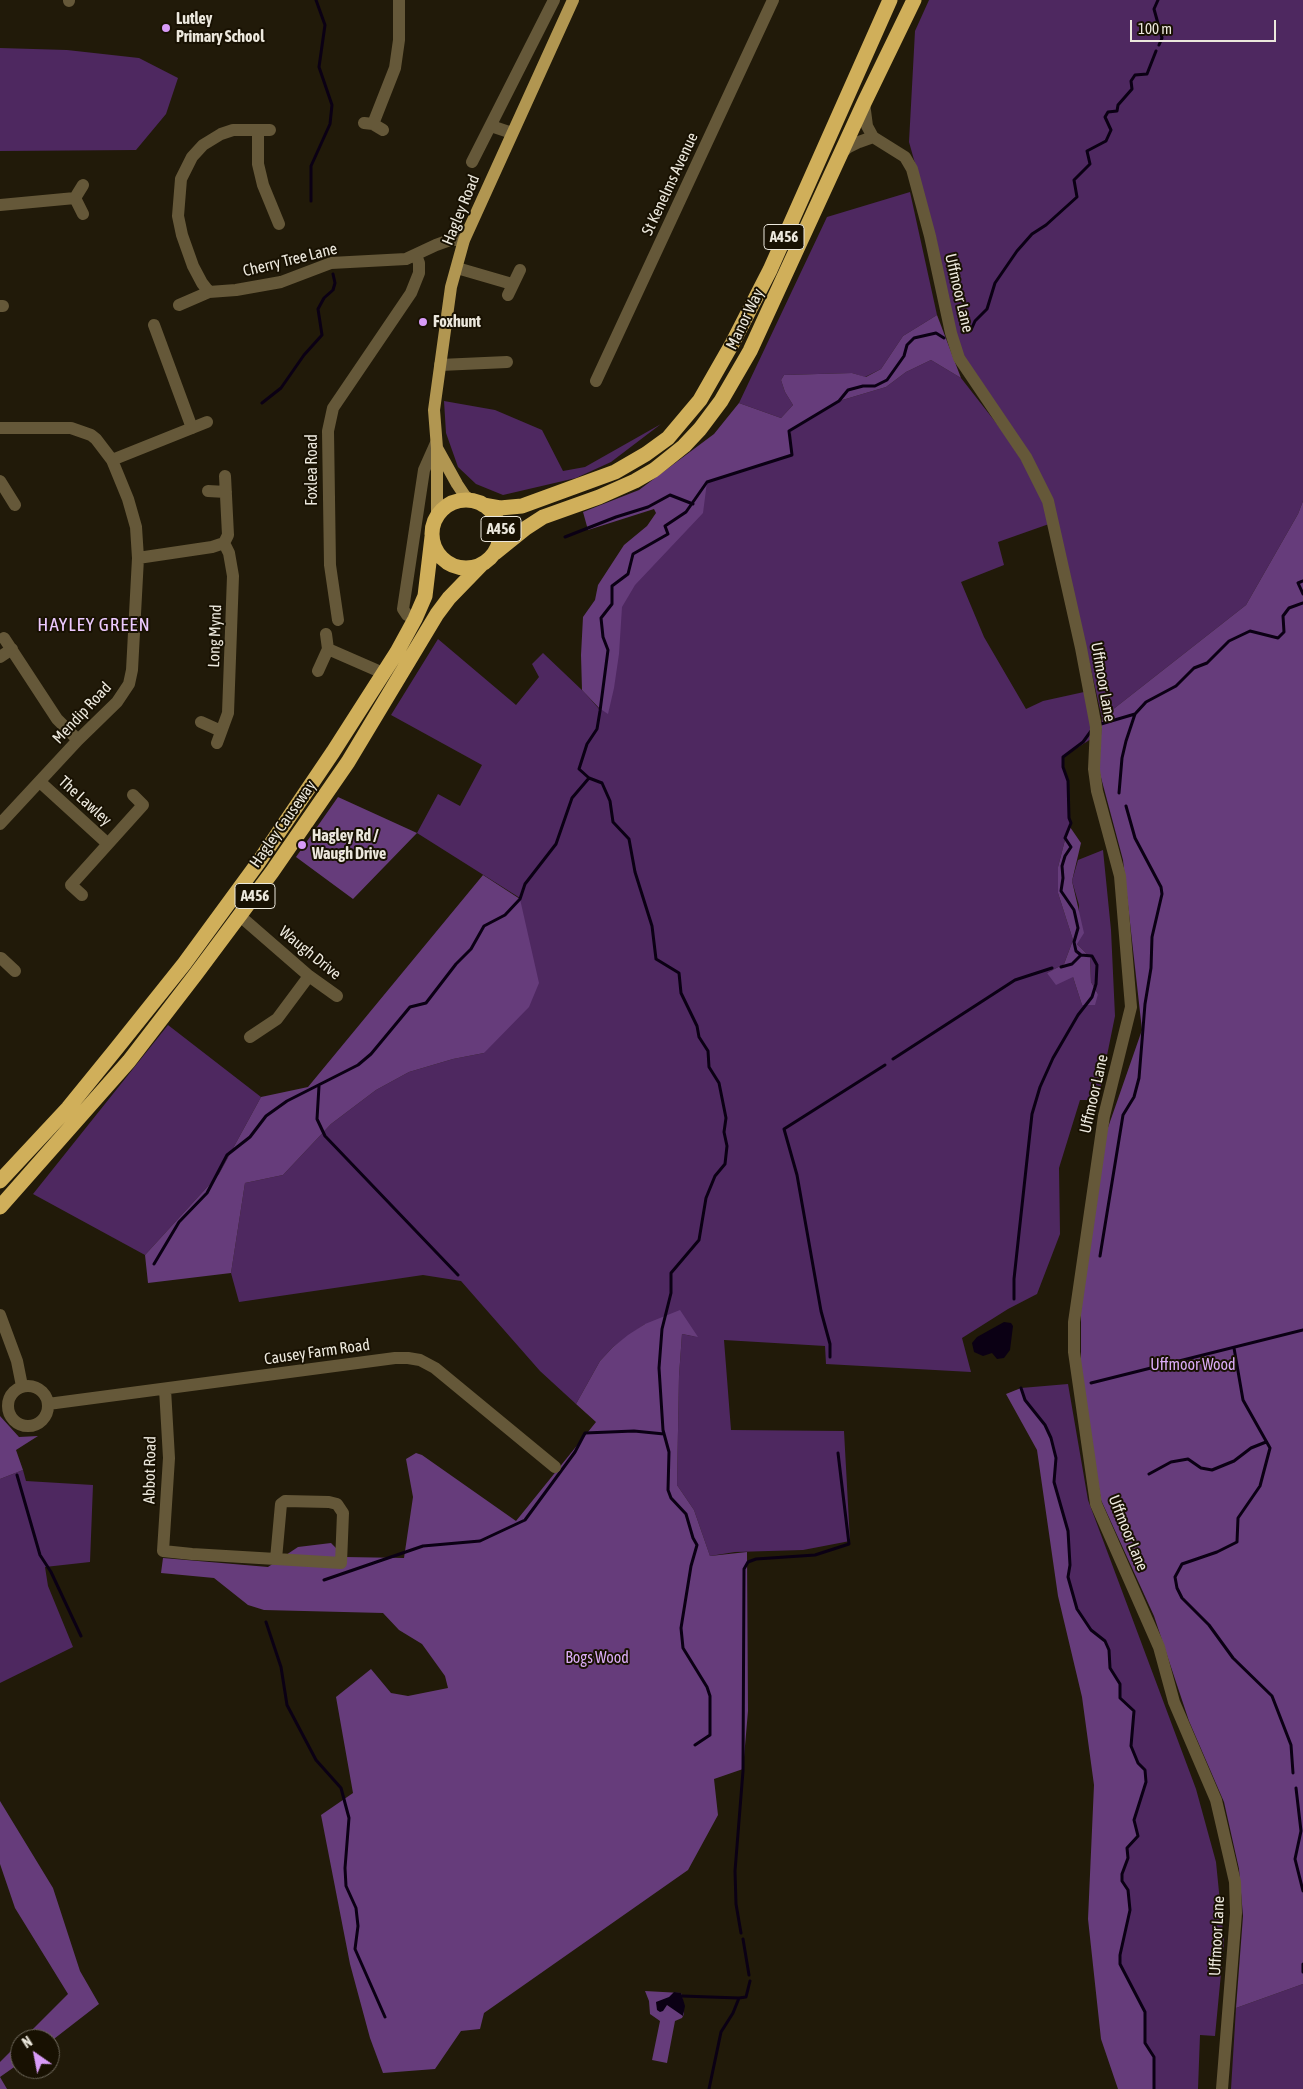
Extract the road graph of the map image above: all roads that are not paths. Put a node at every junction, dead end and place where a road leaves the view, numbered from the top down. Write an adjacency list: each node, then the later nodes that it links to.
1 (398, 0): 8 (street)
2 (554, 0): 9 (street, Hagley Road)
3 (573, 0): 10 (main road, Hagley Road)
4 (773, 0): 28 (street, St Kenelms Avenue)
5 (890, 0): 38 (highway, Manor Way / A456)
6 (914, 0): 7 (highway, Manor Way / A456)
7 (864, 103): 11 (street); 12 (highway, Manor Way / A456)
8 (373, 126)
9 (491, 126): 10 (street); 13 (street, Hagley Road)
10 (512, 133): 19 (main road, Hagley Road)
11 (874, 137): 12 (street); 78 (street, Uffmoor Lane)
12 (839, 156): 43 (highway, Manor Way / A456)
13 (472, 162)
14 (83, 185): 15 (street)
15 (75, 198): 16 (street); 17 (street)
16 (0, 205)
17 (83, 214)
18 (279, 224): 23 (street)
19 (464, 240): 20 (street, Cherry Tree Lane); 21 (main road, Hagley Road)
20 (416, 255): 23 (street, Cherry Tree Lane); 47 (street, Foxlea Road)
21 (457, 268): 22 (street); 27 (main road, Hagley Road)
22 (520, 270)
23 (209, 292): 24 (street, Cherry Tree Lane)
24 (179, 305)
25 (154, 325): 31 (street)
26 (507, 362): 27 (street)
27 (440, 365): 32 (main road, Hagley Road)
28 (596, 381)
29 (207, 422): 31 (street)
30 (0, 428): 33 (street, Mendip Road)
31 (192, 428): 33 (street)
32 (436, 446): 38 (main road, Hagley Road); 40 (main road, Hagley Road); 46 (street)
33 (112, 460): 44 (street, Mendip Road)
34 (225, 476): 37 (street, Long Mynd)
35 (0, 481): 39 (street)
36 (208, 491): 37 (street)
37 (226, 492): 42 (street, Long Mynd)
38 (478, 503): 40 (highway, A456); 43 (highway, A456)
39 (15, 505)
40 (437, 515): 41 (highway, A456)
41 (432, 537): 45 (highway, A456); 46 (highway, Hagley Causeway / A456)
42 (224, 543): 44 (street); 56 (street, Long Mynd)
43 (495, 553): 45 (highway, A456)
44 (138, 558): 57 (street, Mendip Road)
45 (482, 564): 64 (highway, Hagley Causeway / A456)
46 (416, 619): 54 (highway, Hagley Causeway / A456)
47 (338, 620)
48 (326, 634): 51 (street)
49 (4, 638): 50 (street)
50 (12, 649): 52 (street); 57 (street)
51 (328, 649): 53 (street); 54 (street)
52 (0, 657)
53 (318, 671)
54 (383, 673): 70 (highway, Hagley Causeway / A456)
55 (201, 722): 56 (street)
56 (221, 731): 58 (street, Long Mynd)
57 (78, 740): 59 (street, Mendip Road)
58 (217, 743)
59 (40, 782): 61 (street, Mendip Road); 62 (street, The Lawley)
60 (132, 795): 62 (street, The Lawley)
61 (2, 819)
62 (108, 844): 63 (street, The Lawley)
63 (82, 895)
64 (240, 916): 67 (street, Waugh Drive); 71 (highway, Hagley Causeway / A456)
65 (0, 958): 66 (street)
66 (15, 971)
67 (309, 976): 68 (street, Waugh Drive); 69 (street)
68 (337, 996)
69 (250, 1037)
70 (0, 1181)
71 (0, 1208)
72 (0, 1315): 73 (street)
73 (22, 1386): 75 (street); 75 (street)
74 (165, 1389): 75 (street, Causey Farm Road); 76 (street, Causey Farm Road); 77 (street, Abbot Road)
75 (48, 1404)
76 (556, 1467)
77 (276, 1559): 77 (street)
78 (1222, 2089)

